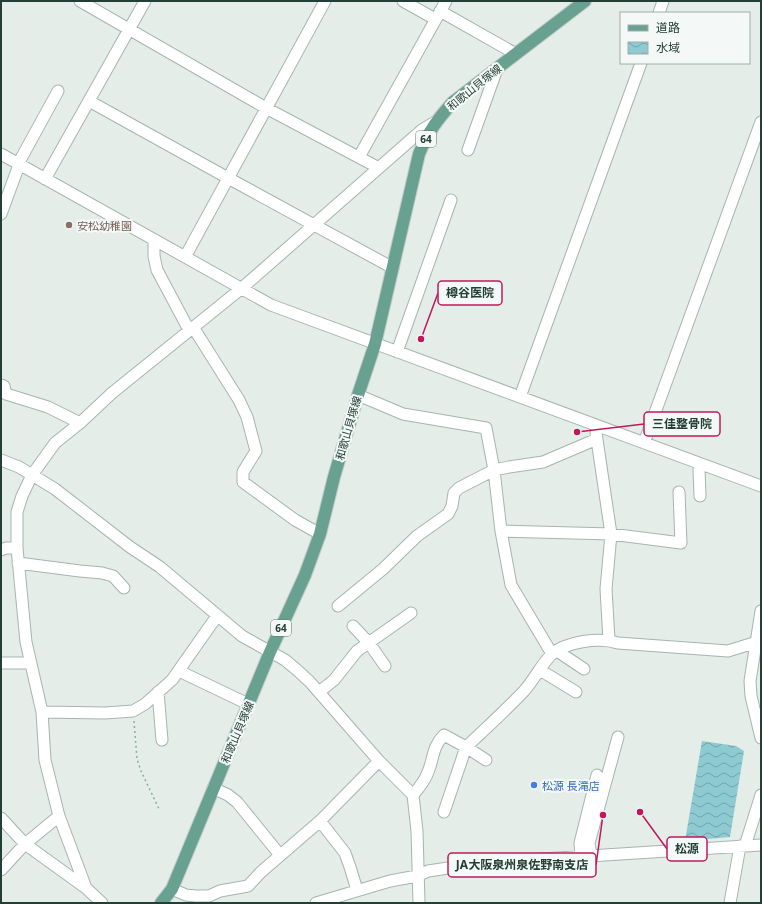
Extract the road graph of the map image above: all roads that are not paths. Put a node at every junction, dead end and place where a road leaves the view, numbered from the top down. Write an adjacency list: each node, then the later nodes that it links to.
1 (80, 1): 10 (street)
2 (145, 1): 10 (street)
3 (325, 1): 16 (street)
4 (403, 1): 9 (street)
5 (446, 1): 9 (street)
6 (584, 1): 11 (main road, 和歌山貝塚線 / 64)
7 (663, 1): 8 (street)
8 (659, 12)
9 (438, 15): 11 (street); 21 (street)
10 (129, 29): 15 (street); 16 (street)
11 (516, 54): 13 (main road, 和歌山貝塚線 / 64)
12 (641, 64): 38 (street)
13 (497, 69): 17 (main road, 和歌山貝塚線 / 64); 19 (street)
14 (58, 91): 22 (street)
15 (89, 101): 24 (street); 25 (street)
16 (266, 108): 21 (street); 24 (street)
17 (435, 122): 23 (street); 31 (main road, 和歌山貝塚線 / 64)
18 (761, 122): 42 (street)
19 (468, 150)
20 (1, 154): 22 (street)
21 (359, 157): 23 (street)
22 (19, 164): 25 (street); 27 (street)
23 (379, 168): 28 (street)
24 (228, 178): 28 (street); 30 (street)
25 (45, 179): 29 (street)
26 (451, 200): 35 (street)
27 (1, 214)
28 (314, 225): 31 (street); 32 (street)
29 (154, 240): 30 (street); 33 (street)
30 (185, 256): 32 (street)
31 (392, 268): 34 (main road, 和歌山貝塚線 / 64)
32 (242, 288): 33 (street); 34 (street)
33 (191, 329): 39 (street); 51 (street)
34 (375, 344): 35 (street); 37 (main road, 和歌山貝塚線 / 64)
35 (397, 352): 38 (street)
36 (1, 385): 39 (street)
37 (358, 395): 45 (street); 51 (main road, 和歌山貝塚線 / 64)
38 (520, 397): 40 (street)
39 (80, 423): 46 (street)
40 (594, 425): 41 (street); 42 (street)
41 (597, 439): 45 (street); 52 (street)
42 (644, 443): 44 (street)
43 (1, 460): 46 (street)
44 (701, 464): 47 (street); 49 (street)
45 (494, 470): 50 (street); 57 (street)
46 (32, 475): 53 (street); 60 (street)
47 (761, 486)
48 (679, 492): 52 (street)
49 (700, 496)
50 (501, 531): 52 (street); 66 (street)
51 (320, 534): 65 (main road, 和歌山貝塚線 / 64)
52 (611, 534): 62 (street)
53 (17, 548): 54 (street); 55 (street)
54 (1, 550)
55 (18, 563): 56 (street); 68 (street)
56 (124, 588)
57 (338, 606)
58 (761, 611): 63 (street)
59 (411, 613): 64 (street)
60 (217, 616): 65 (street); 72 (street)
61 (353, 626): 64 (street)
62 (609, 640): 63 (street); 66 (street)
63 (757, 642): 79 (street)
64 (369, 643): 69 (street); 74 (street)
65 (270, 652): 74 (street); 76 (main road, 和歌山貝塚線 / 64)
66 (554, 653): 70 (street); 71 (street)
67 (1, 663): 68 (street)
68 (30, 663): 77 (street)
69 (385, 666)
70 (584, 669)
71 (540, 670): 75 (street); 81 (street)
72 (178, 671): 73 (street); 76 (street)
73 (158, 692): 77 (street); 80 (street)
74 (319, 692): 83 (street)
75 (576, 692)
76 (248, 704): 85 (main road, 和歌山貝塚線 / 64)
77 (42, 712): 89 (street)
78 (618, 737): 96 (street)
79 (761, 738)
80 (162, 740)
81 (466, 747): 82 (street); 86 (street); 88 (street)
82 (486, 760)
83 (378, 761): 86 (street); 91 (street)
84 (597, 775): 96 (street)
85 (213, 788): 95 (street); 100 (main road, 和歌山貝塚線 / 64)
86 (413, 795): 98 (street)
87 (761, 795): 94 (street)
88 (444, 812)
89 (59, 816): 92 (street); 99 (street)
90 (1, 818): 92 (street)
91 (320, 821): 95 (street); 101 (street)
92 (25, 844): 97 (street); 99 (street)
93 (761, 845): 94 (street)
94 (742, 846): 96 (street); 107 (street)
95 (280, 855): 100 (street)
96 (586, 856): 98 (street)
97 (1, 870)
98 (417, 876): 101 (street); 106 (street)
99 (86, 888): 102 (street)
100 (172, 889): 103 (main road, 和歌山貝塚線 / 64)
101 (354, 891): 104 (street); 105 (street)
102 (102, 903)
103 (161, 903)
104 (316, 903)
105 (353, 903)
106 (419, 903)
107 (730, 903)

